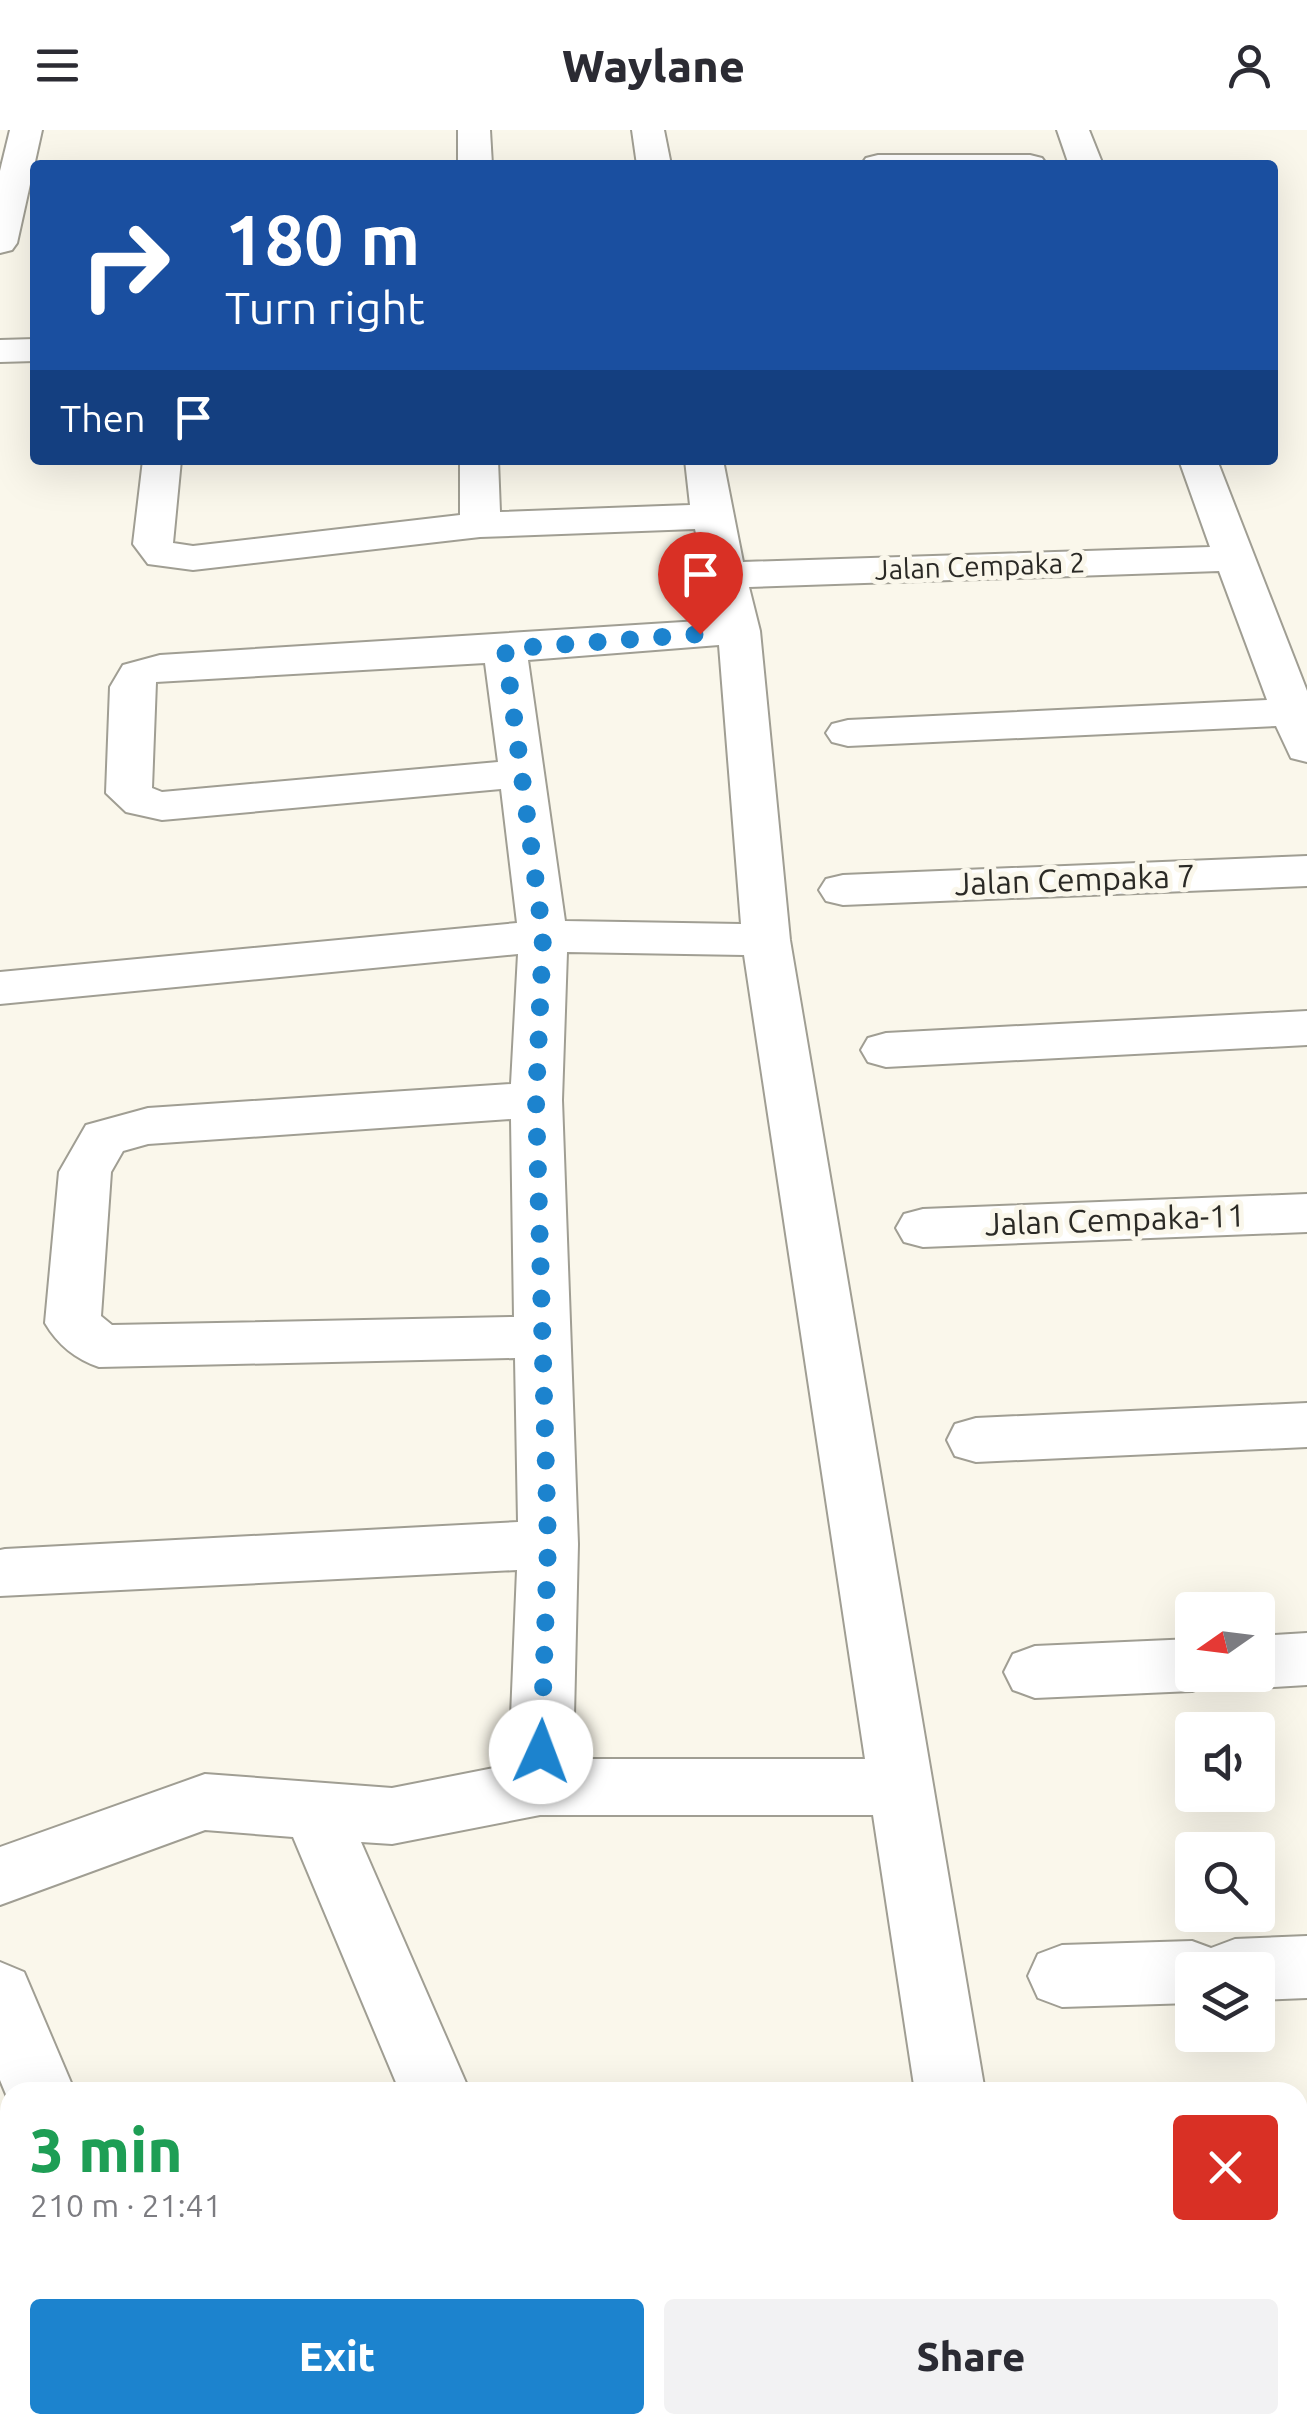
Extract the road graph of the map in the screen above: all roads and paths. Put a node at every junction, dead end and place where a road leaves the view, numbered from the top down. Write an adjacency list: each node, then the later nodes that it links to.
1 (26, 130): 8 (street)
2 (474, 130): 5 (street)
3 (648, 130): 6 (street)
4 (1073, 130): 7 (street)
5 (475, 160)
6 (653, 160)
7 (1084, 160)
8 (0, 243)
9 (30, 350): 10 (street)
10 (0, 351)
11 (161, 465): 16 (street)
12 (479, 465): 16 (street)
13 (705, 465): 15 (street)
14 (1200, 465): 17 (street)
15 (712, 516): 16 (street); 18 (street)
16 (480, 524)
17 (1235, 558): 18 (street, Jalan Cempaka 2); 21 (street)
18 (724, 575): 20 (street)
19 (1307, 620): 21 (street)
20 (739, 630): 22 (street); 29 (street)
21 (1279, 644): 23 (street)
22 (505, 649): 25 (street); 25 (street)
23 (1300, 730): 24 (street)
24 (848, 733)
25 (520, 774): 28 (street)
26 (1307, 871): 27 (street, Jalan Cempaka 7)
27 (843, 890)
28 (543, 936): 29 (street); 30 (street); 33 (street)
29 (766, 940): 46 (street)
30 (0, 988)
31 (1307, 1028): 32 (street)
32 (886, 1050)
33 (536, 1100): 36 (street); 36 (street)
34 (1307, 1213): 35 (street, Jalan Cempaka-11)
35 (923, 1228)
36 (543, 1338): 39 (street)
37 (1307, 1425): 38 (street)
38 (976, 1440)
39 (548, 1544): 40 (street); 45 (street)
40 (4, 1573)
41 (1307, 1659): 42 (street)
42 (1275, 1661)
43 (1175, 1666): 44 (street)
44 (1035, 1672)
45 (540, 1787): 46 (street); 47 (street)
46 (902, 1787): 56 (street)
47 (315, 1811): 48 (street); 55 (street)
48 (0, 1876)
49 (1307, 1967): 50 (street)
50 (1275, 1968)
51 (1175, 1973): 52 (street)
52 (1062, 1976)
53 (0, 1994): 54 (street)
54 (36, 2082)
55 (430, 2082)
56 (948, 2082)

